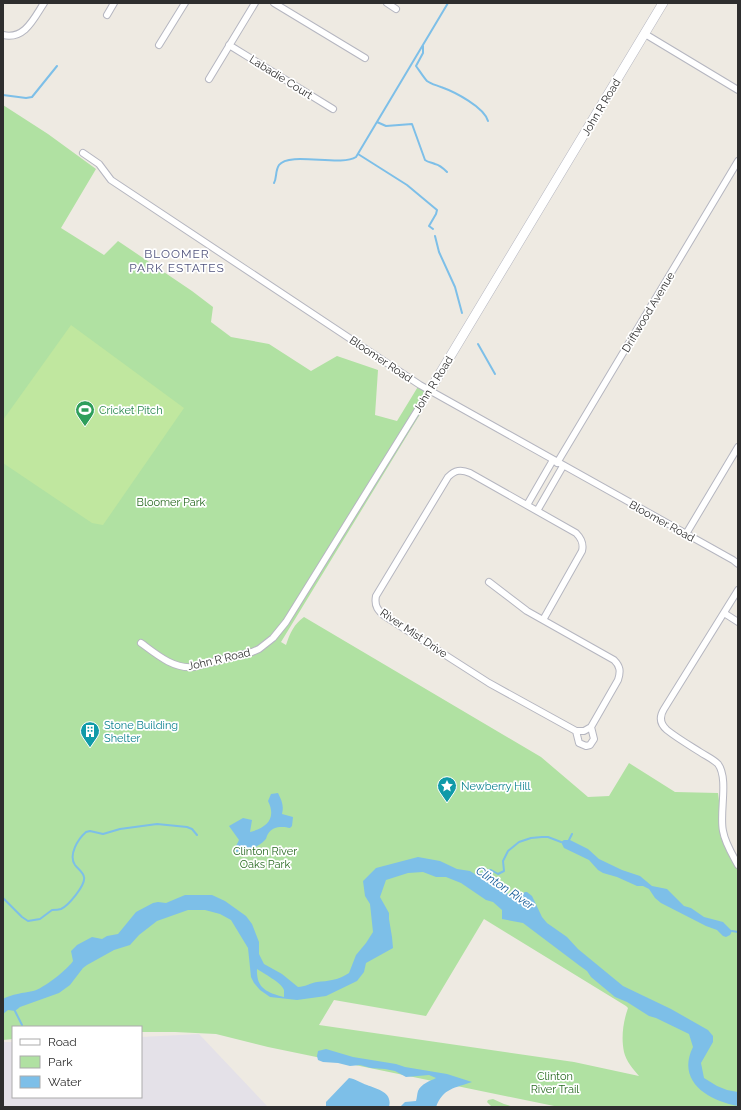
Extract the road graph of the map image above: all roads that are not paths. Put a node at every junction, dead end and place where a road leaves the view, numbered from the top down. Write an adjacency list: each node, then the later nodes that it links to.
1 (44, 3): 10 (street)
2 (114, 3): 9 (street)
3 (185, 3): 12 (street)
4 (254, 3): 13 (street)
5 (274, 3): 14 (street)
6 (387, 3): 8 (street)
7 (663, 3): 11 (street, John R Road)
8 (396, 9)
9 (107, 15)
10 (3, 34)
11 (645, 34): 16 (street); 20 (street, John R Road)
12 (159, 45)
13 (229, 45): 15 (street); 17 (street, Labadie Court)
14 (365, 58)
15 (209, 79)
16 (738, 90)
17 (333, 109)
18 (83, 153): 20 (street, Bloomer Road)
19 (738, 161): 22 (street, Driftwood Avenue)
20 (430, 390): 22 (street, Bloomer Road); 32 (street, John R Road)
21 (738, 447): 25 (street)
22 (558, 463): 23 (street); 24 (street); 25 (street, Bloomer Road)
23 (527, 505): 24 (street, River Mist Drive); 34 (street, River Mist Drive)
24 (537, 511): 30 (street, River Mist Drive)
25 (686, 534): 26 (street, Bloomer Road)
26 (738, 564)
27 (489, 582): 30 (street)
28 (738, 590): 29 (street)
29 (724, 613): 31 (street); 35 (street)
30 (543, 620): 33 (street, River Mist Drive)
31 (738, 622)
32 (141, 643)
33 (591, 727): 34 (street); 34 (street, River Mist Drive)
34 (576, 732)
35 (738, 865)

